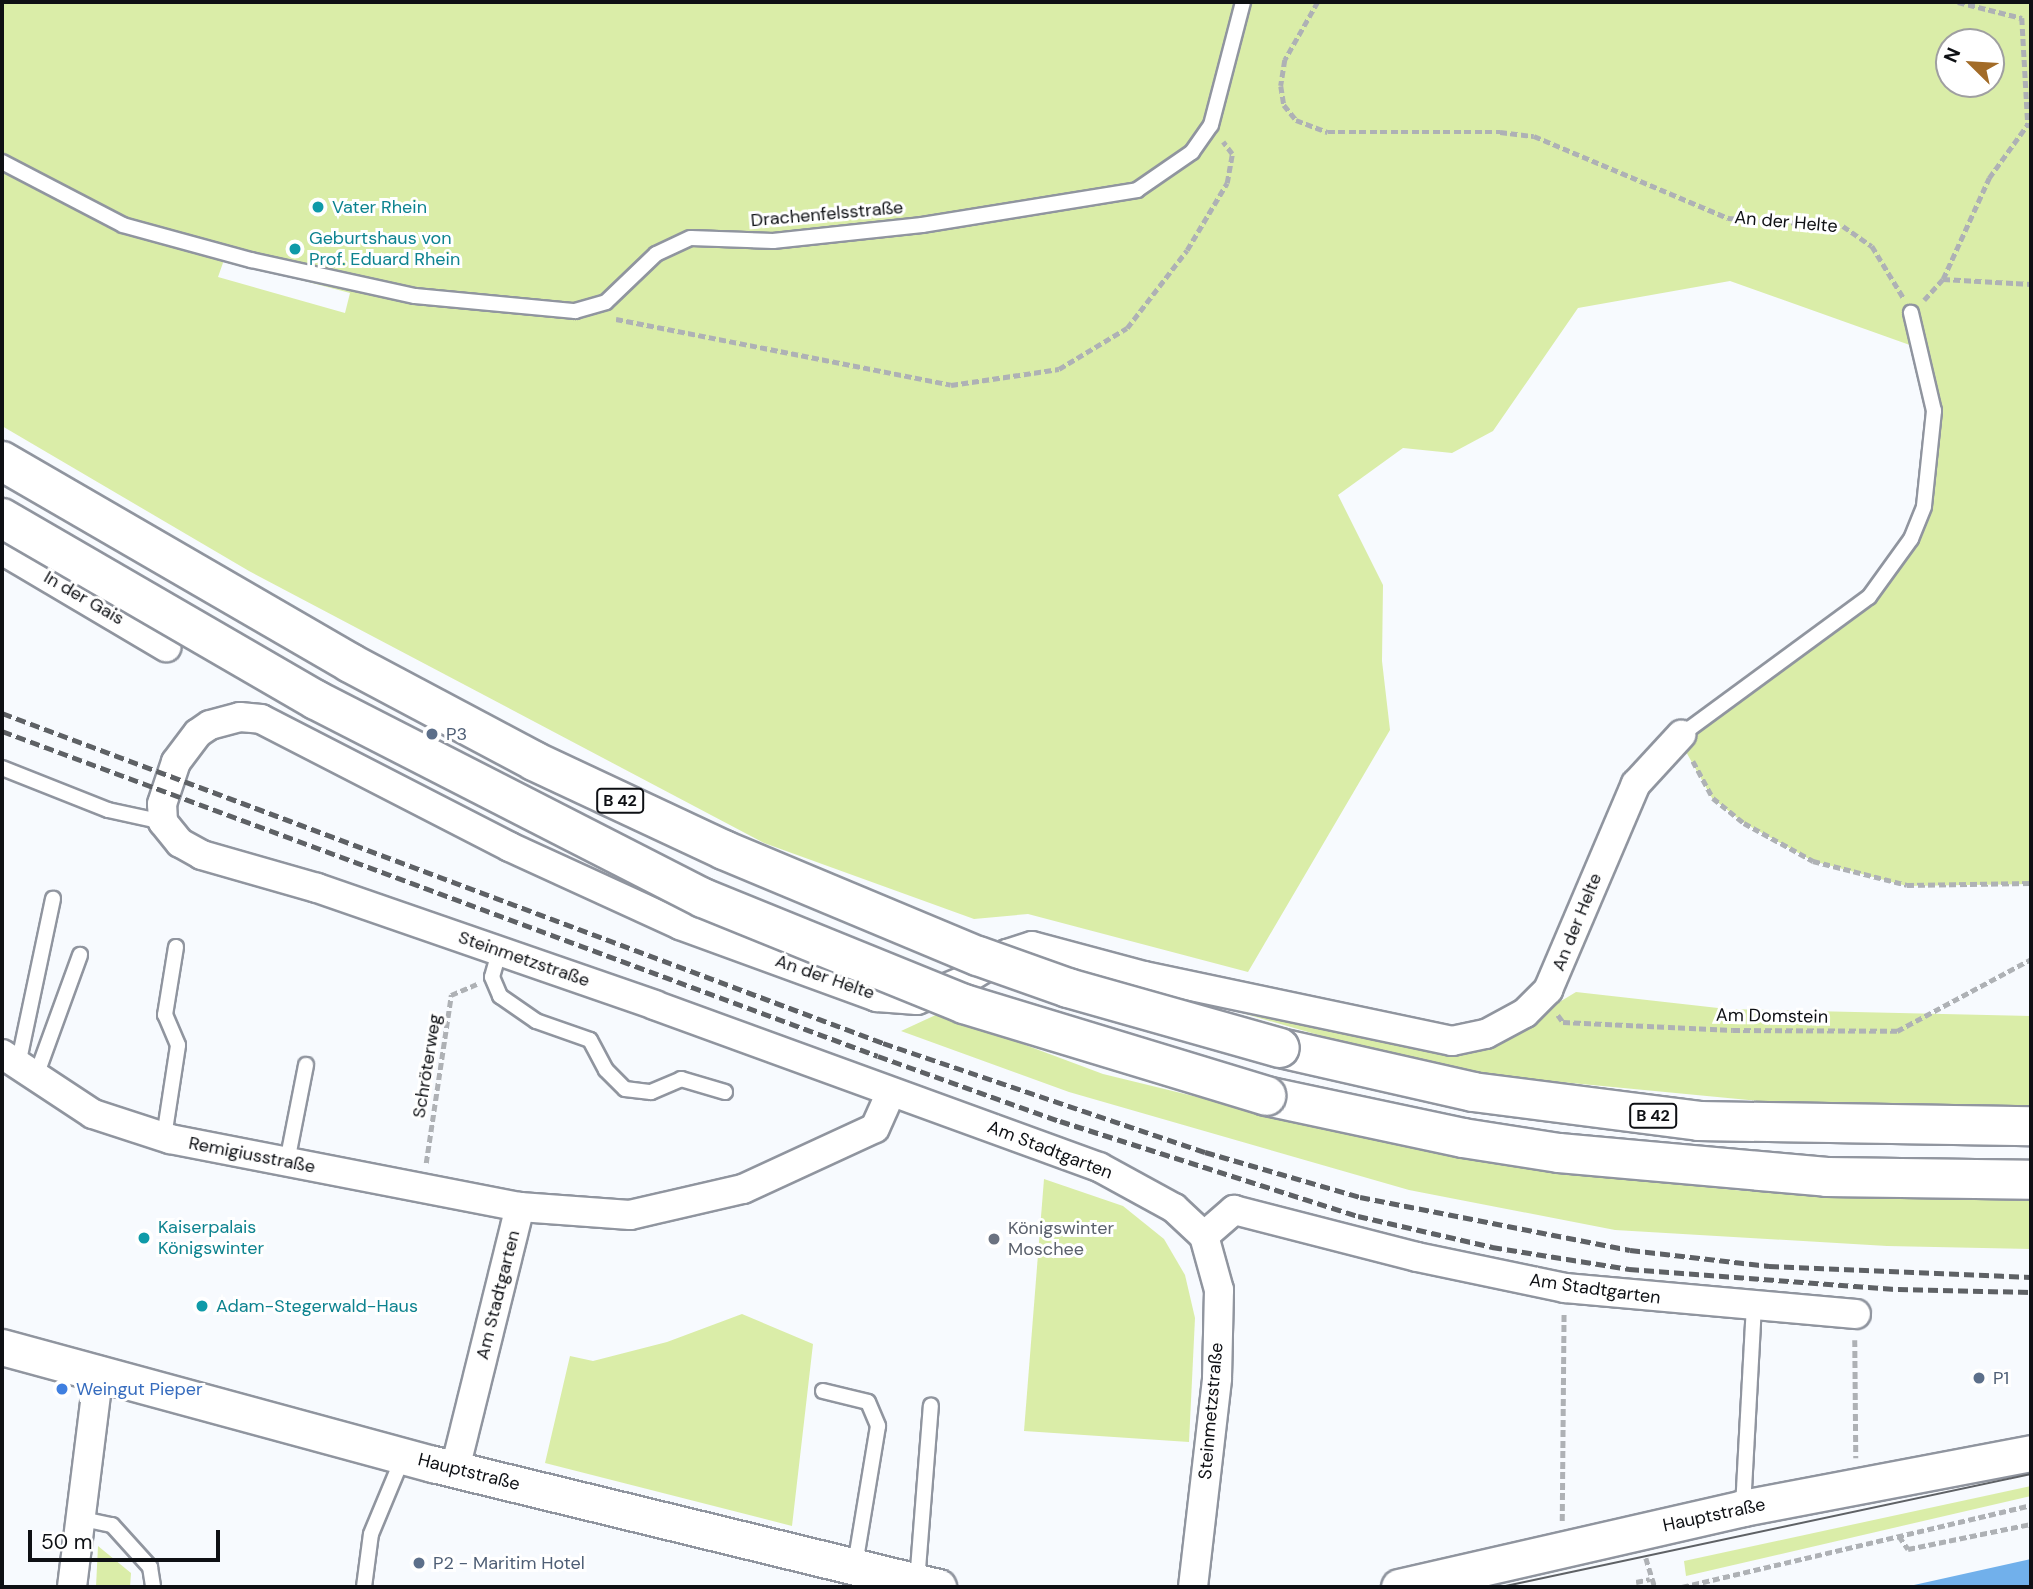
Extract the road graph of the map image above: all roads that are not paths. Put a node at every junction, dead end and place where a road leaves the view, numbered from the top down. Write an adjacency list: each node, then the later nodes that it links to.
1 (1243, 2): 2 (lane, Drachenfelsstraße)
2 (2, 162)
3 (1911, 313): 8 (lane, An der Helte)
4 (2, 461): 19 (highway, B 42, bridge)
5 (2, 517): 22 (highway, bridge)
6 (2, 550): 7 (street, In der Gais)
7 (166, 647)
8 (1684, 742): 10 (street, An der Helte)
9 (2, 768): 10 (lane)
10 (163, 822): 13 (street, Steinmetzstraße)
11 (53, 899): 15 (lane)
12 (176, 947): 20 (lane)
13 (500, 949): 17 (street, Steinmetzstraße); 18 (lane)
14 (80, 955): 15 (lane)
15 (19, 1065): 20 (street, Remigiusstraße)
16 (306, 1065): 21 (lane)
17 (891, 1092): 23 (street, Am Stadtgarten); 24 (street, Am Stadtgarten)
18 (725, 1093)
19 (2031, 1126)
20 (163, 1137): 21 (street, Remigiusstraße)
21 (287, 1162): 23 (street, Remigiusstraße)
22 (2031, 1180)
23 (520, 1207): 33 (street, Am Stadtgarten)
24 (1204, 1236): 25 (street, Am Stadtgarten); 41 (street, Steinmetzstraße)
25 (1754, 1307): 26 (street, Am Stadtgarten); 34 (lane)
26 (1856, 1314)
27 (2, 1347): 28 (street, Hauptstraße)
28 (99, 1371): 32 (street, Hauptstraße); 35 (street)
29 (823, 1391): 36 (lane)
30 (931, 1406): 37 (lane)
31 (2031, 1453): 34 (street, Hauptstraße)
32 (404, 1456): 33 (street, Hauptstraße); 40 (lane)
33 (455, 1469): 36 (street, Hauptstraße)
34 (1742, 1508): 42 (street, Hauptstraße)
35 (78, 1518): 38 (street); 39 (lane)
36 (854, 1568): 37 (street, Hauptstraße)
37 (927, 1585)
38 (72, 1587)
39 (153, 1587)
40 (364, 1587)
41 (1193, 1587)
42 (1399, 1587)

